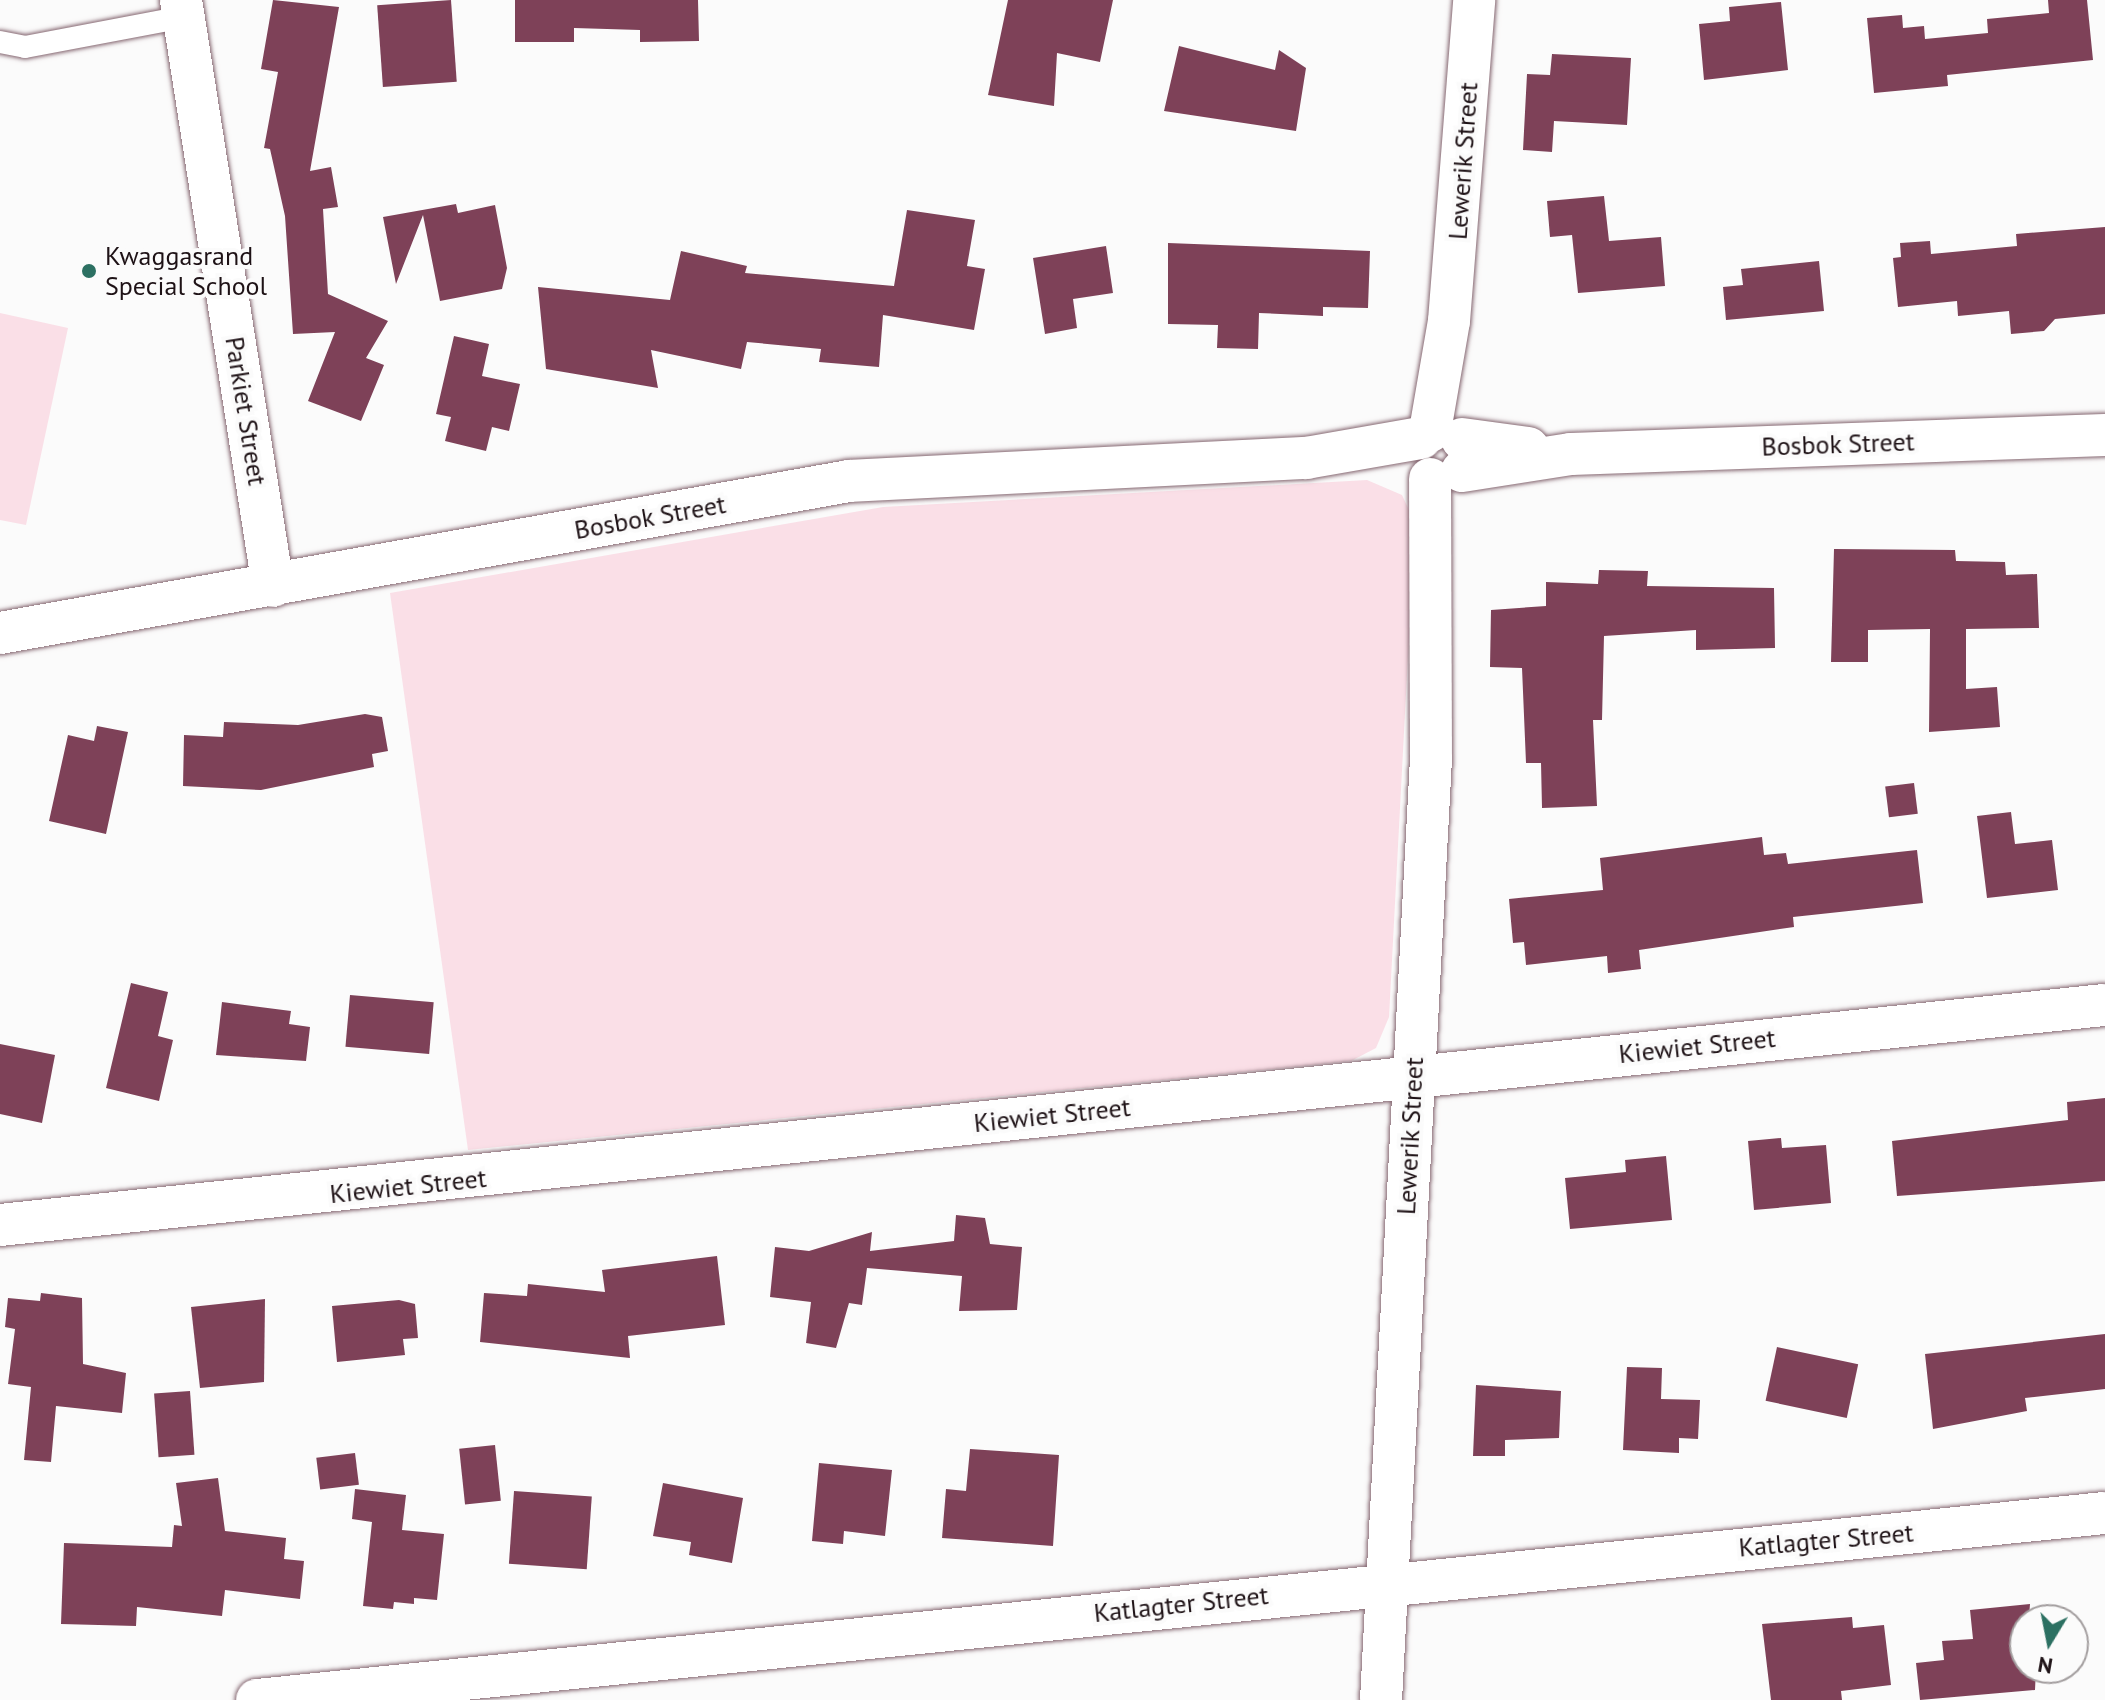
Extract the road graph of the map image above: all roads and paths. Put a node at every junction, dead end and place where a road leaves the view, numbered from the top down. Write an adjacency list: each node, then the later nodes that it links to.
1 (1474, 0): 5 (street, Lewerik Street)
2 (183, 8): 3 (lane); 6 (street, Parkiet Street)
3 (0, 42)
4 (2105, 435): 5 (street, Bosbok Street)
5 (1441, 455): 6 (street, Bosbok Street); 9 (street, Lewerik Street)
6 (273, 586): 7 (street, Bosbok Street)
7 (0, 633)
8 (2105, 1005): 9 (street, Kiewiet Street)
9 (1414, 1074): 10 (street, Kiewiet Street); 12 (street, Lewerik Street)
10 (0, 1225)
11 (2105, 1513): 12 (street, Katlagter Street)
12 (1386, 1582): 13 (street, Katlagter Street); 14 (street, Lewerik Street)
13 (257, 1700)
14 (1381, 1700)

